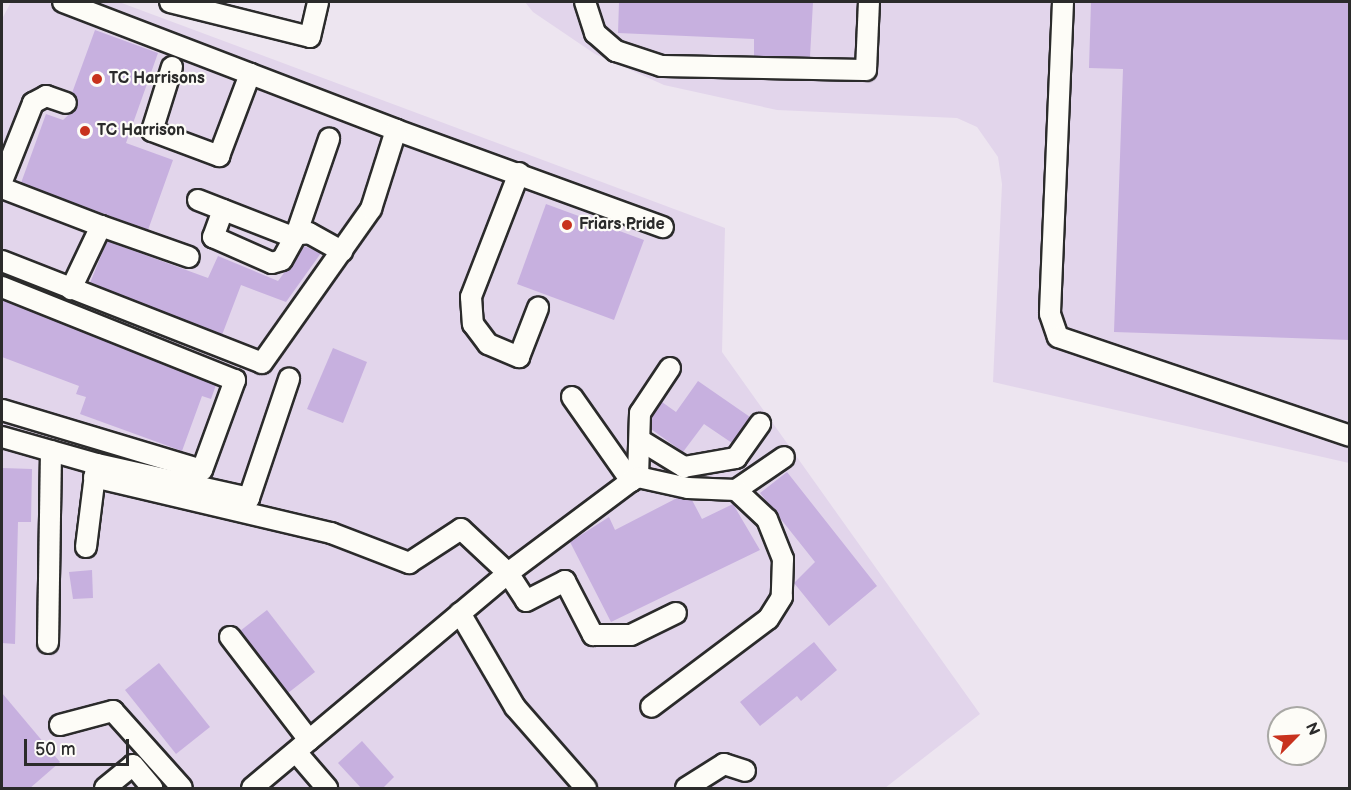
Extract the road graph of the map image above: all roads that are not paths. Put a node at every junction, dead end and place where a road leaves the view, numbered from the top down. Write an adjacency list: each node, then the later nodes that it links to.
1 (63, 2): 8 (street)
2 (170, 2): 3 (street)
3 (318, 2)
4 (585, 2): 5 (street)
5 (869, 2)
6 (1063, 2): 31 (street)
7 (171, 67): 8 (street)
8 (250, 74): 10 (street)
9 (66, 103): 13 (street)
10 (396, 130): 12 (street); 20 (street)
11 (328, 139): 19 (street)
12 (519, 173): 18 (street); 25 (street)
13 (2, 181)
14 (2, 188): 17 (street)
15 (198, 200): 16 (street)
16 (224, 210): 19 (street); 19 (street)
17 (101, 226): 21 (street); 24 (street)
18 (663, 227)
19 (296, 235): 20 (street)
20 (342, 251): 24 (street)
21 (189, 257)
22 (2, 261): 24 (street)
23 (2, 287): 29 (street)
24 (71, 289)
25 (538, 308)
26 (670, 368): 33 (street)
27 (289, 379): 36 (street)
28 (573, 397): 37 (street)
29 (2, 410)
30 (760, 424): 33 (street)
31 (1350, 436)
32 (2, 437): 34 (street)
33 (640, 440): 37 (street)
34 (51, 452): 36 (street); 44 (street)
35 (783, 457): 38 (street)
36 (95, 470): 39 (street); 40 (street)
37 (634, 479): 38 (street); 40 (street)
38 (736, 490): 45 (street)
39 (86, 547)
40 (508, 573): 41 (street); 42 (street)
41 (676, 613)
42 (460, 614): 47 (street); 54 (street)
43 (230, 637): 47 (street)
44 (48, 643)
45 (651, 707)
46 (60, 725): 51 (street)
47 (303, 746): 52 (street); 53 (street)
48 (745, 771): 55 (street)
49 (105, 789): 50 (street)
50 (152, 789)
51 (182, 789)
52 (252, 789)
53 (327, 789)
54 (586, 789)
55 (686, 789)

